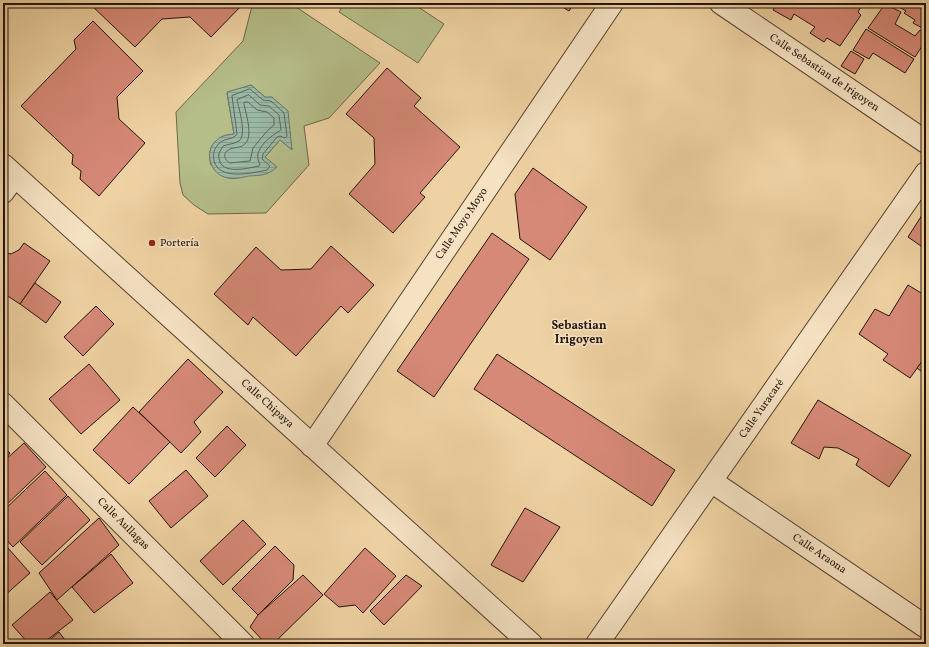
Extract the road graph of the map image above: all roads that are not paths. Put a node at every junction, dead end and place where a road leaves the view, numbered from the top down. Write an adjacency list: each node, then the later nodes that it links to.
1 (612, 3): 7 (street, Calle Moyo Moyo)
2 (721, 3): 3 (street, Calle Sebastian de Irigoyen)
3 (926, 142)
4 (926, 173): 8 (street, Calle Yuracaré)
5 (7, 178): 7 (street, Calle Chipaya)
6 (3, 404): 10 (street, Calle Aullagas)
7 (312, 446): 11 (street, Calle Chipaya)
8 (711, 481): 9 (street, Calle Araona); 12 (street, Calle Yuracaré)
9 (926, 627)
10 (243, 644)
11 (531, 644)
12 (597, 644)

